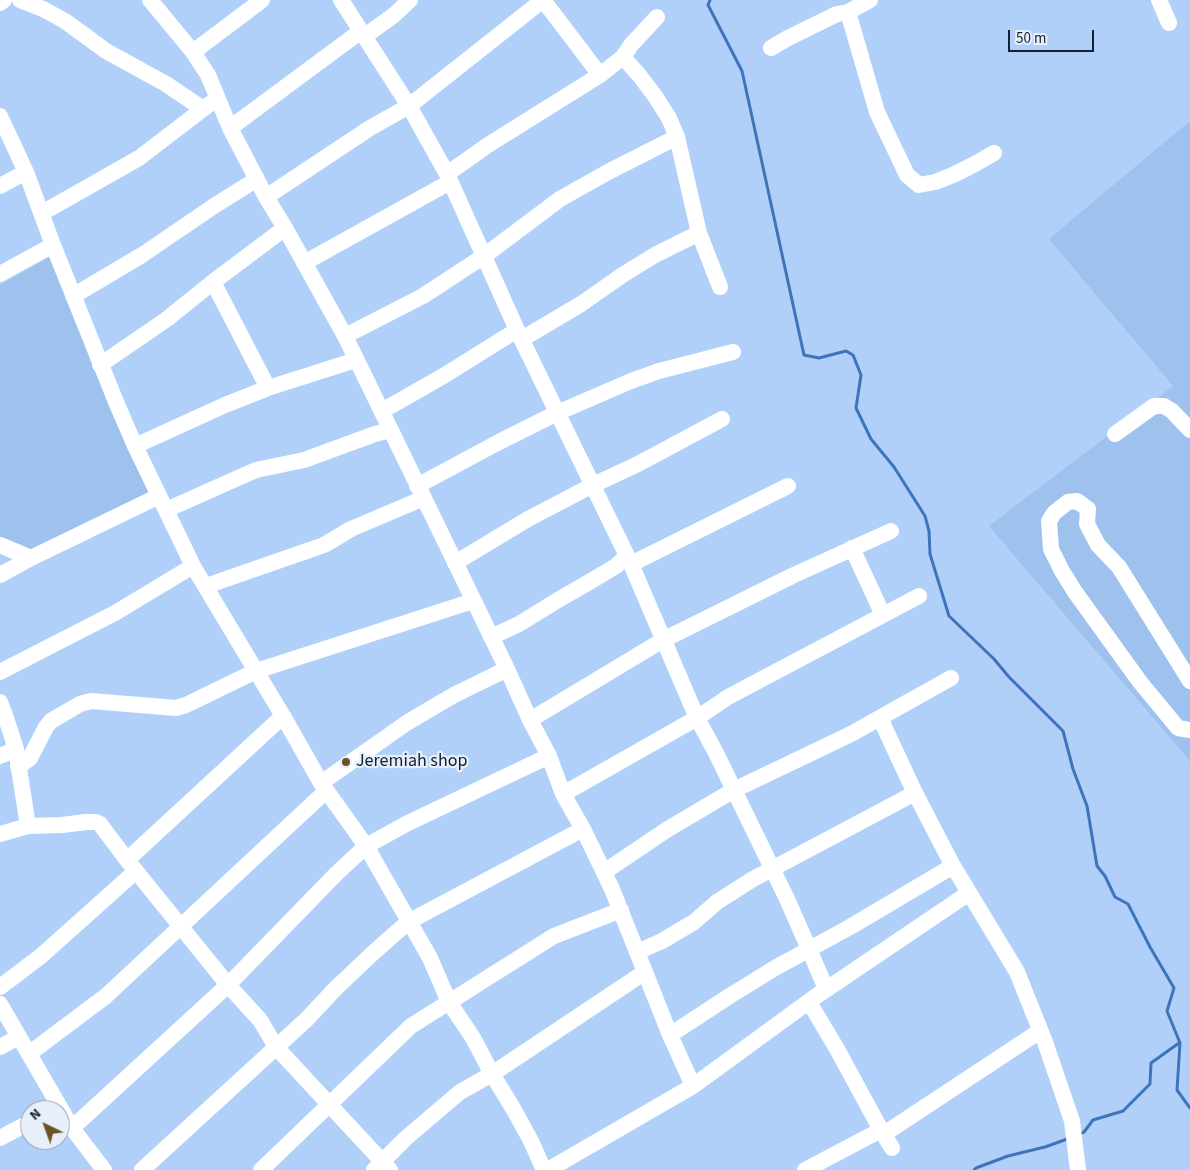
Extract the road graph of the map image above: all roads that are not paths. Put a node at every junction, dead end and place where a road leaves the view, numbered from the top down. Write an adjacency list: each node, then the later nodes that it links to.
1 (4, 0): 10 (street)
2 (20, 0): 21 (street)
3 (150, 0): 16 (street)
4 (262, 0): 16 (street)
5 (341, 0): 14 (street)
6 (410, 0): 14 (street)
7 (543, 0): 18 (street); 20 (street)
8 (870, 0): 11 (street)
9 (1159, 0): 13 (street)
10 (0, 3)
11 (848, 12): 15 (street); 25 (street)
12 (657, 17): 17 (street)
13 (1169, 23)
14 (363, 34): 20 (street); 23 (street)
15 (771, 48)
16 (193, 52): 19 (street)
17 (623, 57): 18 (street); 24 (street)
18 (600, 75): 27 (street)
19 (218, 99): 21 (street); 23 (street)
20 (409, 106): 27 (street); 30 (street)
21 (203, 109): 31 (street)
22 (0, 116): 26 (street)
23 (230, 128): 28 (street)
24 (677, 137): 33 (street); 35 (street)
25 (994, 153)
26 (26, 172): 29 (street); 31 (street)
27 (448, 178): 35 (street); 36 (street)
28 (257, 179): 30 (street); 40 (street)
29 (0, 186)
30 (266, 197): 32 (street)
31 (42, 213): 34 (street)
32 (285, 228): 36 (street); 38 (street)
33 (699, 233): 39 (street); 41 (street)
34 (53, 245): 37 (street); 40 (street)
35 (484, 256): 41 (street); 42 (street)
36 (304, 262): 42 (street)
37 (0, 274)
38 (213, 282): 45 (street); 46 (street)
39 (720, 287)
40 (73, 296): 45 (street)
41 (519, 335): 47 (street); 48 (street)
42 (345, 336): 44 (street)
43 (733, 352): 48 (street)
44 (356, 360): 46 (street); 47 (street)
45 (100, 365): 53 (street)
46 (268, 388): 53 (street)
47 (382, 411): 50 (street)
48 (558, 413): 54 (street); 56 (street)
49 (722, 419): 54 (street)
50 (391, 430): 56 (street); 57 (street)
51 (1190, 430): 52 (street)
52 (1115, 434)
53 (135, 446): 57 (street)
54 (593, 485): 62 (street); 63 (street)
55 (788, 486): 62 (street)
56 (420, 492): 63 (street); 66 (street)
57 (163, 503): 61 (street); 64 (street)
58 (891, 531): 60 (street)
59 (0, 545): 61 (street)
60 (852, 548): 69 (street); 71 (street)
61 (31, 558): 65 (street)
62 (629, 560): 70 (street); 71 (street)
63 (455, 562): 68 (street)
64 (193, 566): 66 (street); 74 (street)
65 (0, 575)
66 (206, 586): 73 (street)
67 (918, 596): 69 (street)
68 (473, 601): 70 (street); 73 (street)
69 (883, 615): 79 (street)
70 (491, 637): 72 (street)
71 (663, 640): 79 (street); 81 (street)
72 (507, 669): 81 (street); 87 (street)
73 (256, 671): 78 (street); 86 (street)
74 (0, 672)
75 (951, 678): 80 (street)
76 (1190, 681): 82 (street)
77 (0, 702): 83 (street)
78 (283, 716): 87 (street); 95 (street)
79 (697, 718): 88 (street); 90 (street)
80 (880, 718): 88 (street); 89 (street)
81 (530, 720): 85 (street)
82 (1190, 730)
83 (16, 749): 84 (street); 86 (street)
84 (0, 756)
85 (549, 756): 90 (street); 94 (street)
86 (18, 767): 91 (street)
87 (323, 787): 94 (street); 102 (street)
88 (734, 790): 97 (street); 98 (street)
89 (915, 793): 96 (street); 97 (street)
90 (563, 794): 92 (street)
91 (28, 826): 93 (street); 95 (street)
92 (583, 829): 98 (street); 101 (street)
93 (0, 834)
94 (366, 846): 101 (street); 106 (street)
95 (131, 866): 102 (street); 107 (street)
96 (953, 866): 99 (street); 103 (street)
97 (772, 869): 103 (street); 104 (street)
98 (604, 872): 100 (street)
99 (969, 893): 108 (street); 112 (street)
100 (621, 910): 104 (street); 109 (street)
101 (408, 922): 109 (street); 116 (street)
102 (182, 926): 106 (street); 117 (street)
103 (809, 949): 108 (street); 113 (street)
104 (637, 952): 105 (street)
105 (645, 972): 113 (street); 118 (street)
106 (228, 984): 116 (street); 124 (street)
107 (0, 987)
108 (826, 990): 110 (street)
109 (449, 1002): 118 (street); 121 (street)
110 (809, 1002): 119 (street); 126 (street)
111 (0, 1004): 114 (street)
112 (1040, 1030): 126 (street); 127 (street)
113 (670, 1035): 119 (street)
114 (19, 1037): 115 (street); 117 (street)
115 (0, 1047)
116 (276, 1047): 121 (street); 130 (street)
117 (30, 1054): 120 (street)
118 (492, 1074): 128 (street); 132 (street)
119 (693, 1086): 133 (street)
120 (52, 1100)
121 (330, 1104): 128 (street); 131 (street)
122 (70, 1126): 124 (street)
123 (20, 1127): 125 (street)
124 (72, 1128): 129 (street)
125 (0, 1138)
126 (886, 1138): 134 (street)
127 (1077, 1162)
128 (382, 1167)
129 (104, 1170)
130 (142, 1170)
131 (261, 1170)
132 (544, 1170)
133 (548, 1170)
134 (805, 1170)

